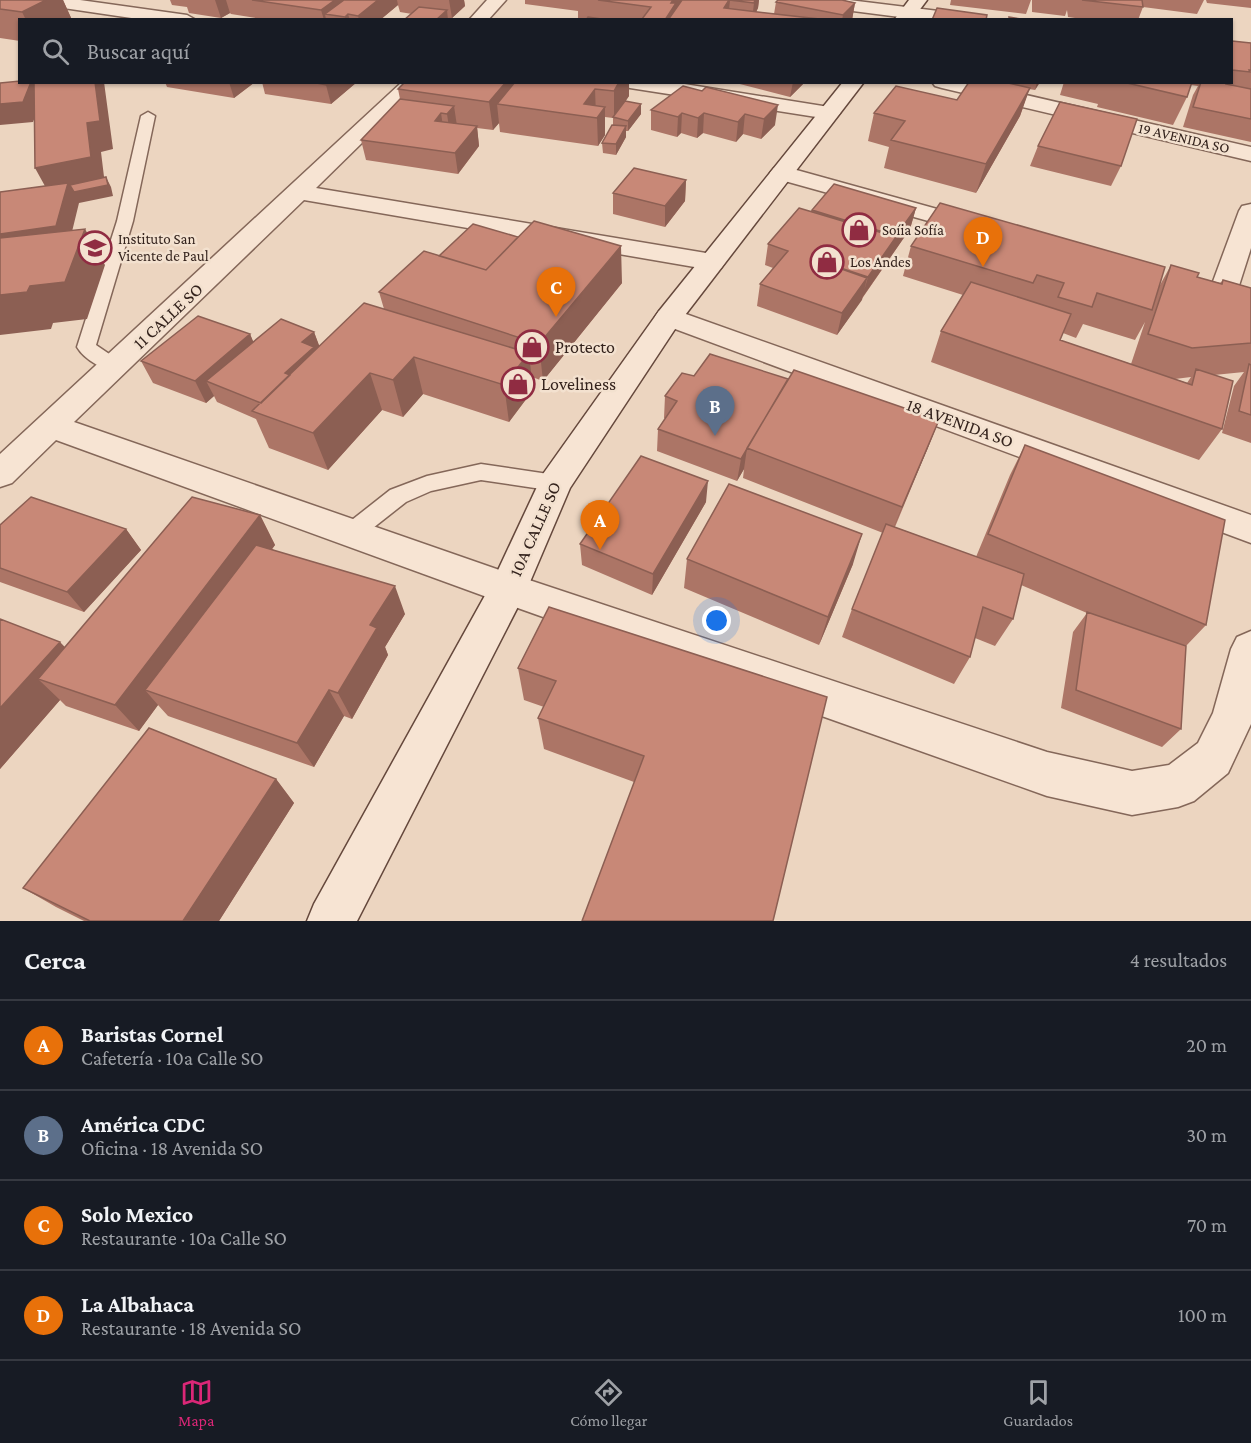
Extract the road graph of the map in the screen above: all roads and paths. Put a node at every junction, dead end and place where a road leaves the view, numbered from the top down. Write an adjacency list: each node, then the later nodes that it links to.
1 (43, 0): 4 (street)
2 (497, 0): 7 (street)
3 (806, 0): 5 (street)
4 (91, 3): 6 (street)
5 (910, 11): 8 (street)
6 (176, 18)
7 (480, 18)
8 (957, 18)
9 (412, 84): 17 (street, 11 CALLE SO)
10 (643, 84): 13 (street)
11 (852, 84): 13 (street, 10A CALLE SO)
12 (951, 84): 15 (street, 19 AVENIDA SO)
13 (829, 113): 16 (street, 10A CALLE SO)
14 (148, 116): 23 (lane)
15 (1251, 154)
16 (782, 173): 19 (street); 20 (street, 10A CALLE SO)
17 (298, 192): 20 (street); 23 (street, 11 CALLE SO)
18 (1251, 211): 21 (street)
19 (996, 233)
20 (712, 262): 22 (street, 10A CALLE SO)
21 (1221, 295)
22 (669, 317): 26 (street, 10A CALLE SO); 27 (street, 18 AVENIDA SO)
23 (114, 366): 24 (street, 11 CALLE SO)
24 (51, 426): 25 (street, 11 CALLE SO); 28 (street)
25 (0, 474)
26 (555, 483): 28 (lane); 29 (street, 10A CALLE SO)
27 (1251, 529)
28 (351, 533): 29 (street)
29 (508, 589): 30 (street); 31 (street, 10A CALLE SO)
30 (1251, 649)
31 (331, 921)

